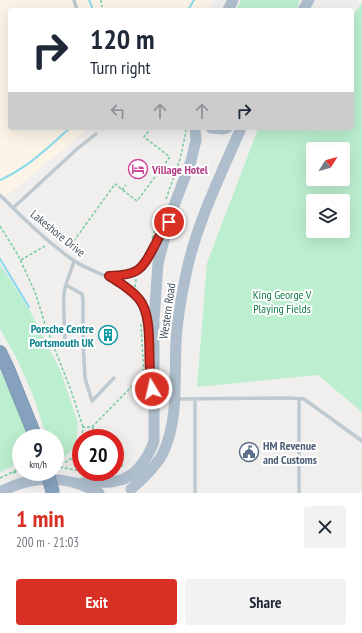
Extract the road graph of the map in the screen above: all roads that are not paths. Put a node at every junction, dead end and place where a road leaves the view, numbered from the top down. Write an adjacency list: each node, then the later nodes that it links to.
1 (195, 130): 6 (main road, Western Road)
2 (240, 130): 16 (main road, Western Road)
3 (96, 134): 5 (lane)
4 (0, 195): 5 (lane, Lakeshore Drive)
5 (13, 208): 7 (lane, Lakeshore Drive)
6 (169, 222): 8 (lane); 18 (main road, Western Road)
7 (74, 261): 8 (lane, Lakeshore Drive); 9 (lane)
8 (109, 276): 12 (lane)
9 (66, 285): 10 (lane); 10 (lane)
10 (83, 342): 14 (lane)
11 (0, 352): 19 (highway)
12 (149, 363)
13 (149, 371): 18 (lane)
14 (114, 378)
15 (195, 398): 16 (lane); 17 (lane); 28 (lane)
16 (174, 399): 21 (main road, Western Road)
17 (299, 399): 20 (lane); 29 (lane)
18 (155, 400): 21 (main road, Western Road)
19 (32, 429)
20 (362, 440)
21 (137, 477): 23 (main road, Western Road, bridge); 24 (main road, Western Road, bridge)
22 (50, 481): 26 (highway, bridge)
23 (75, 483): 25 (main road); 27 (main road)
24 (129, 491)
25 (0, 492)
26 (53, 493)
27 (99, 493)
28 (195, 493)
29 (299, 493)

